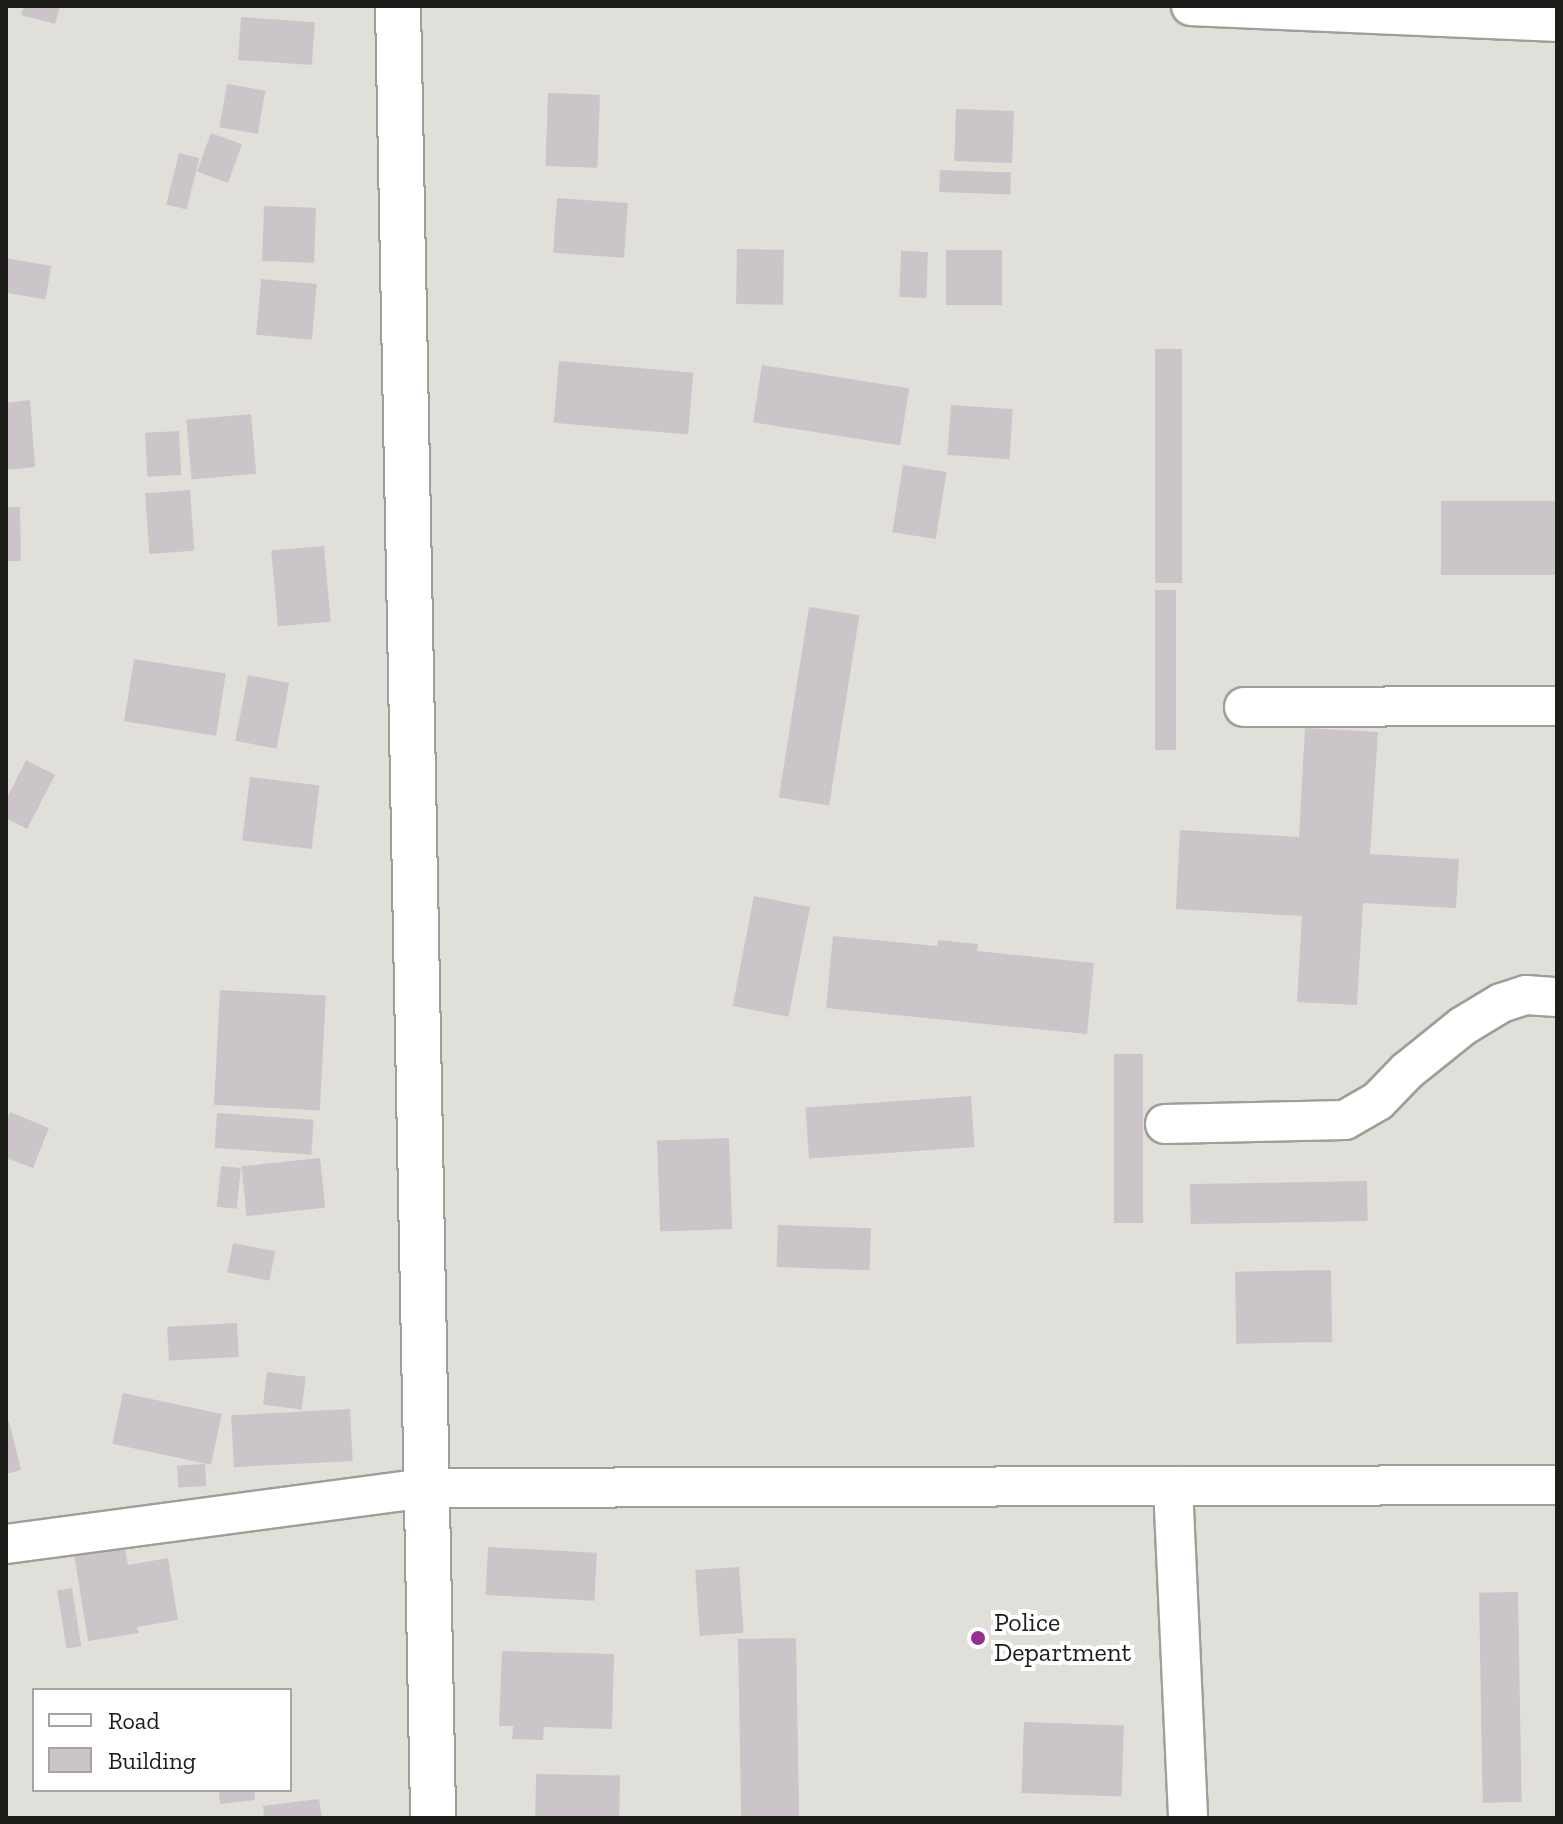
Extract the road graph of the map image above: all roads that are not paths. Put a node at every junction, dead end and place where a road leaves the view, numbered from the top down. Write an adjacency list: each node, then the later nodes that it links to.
1 (398, 6): 10 (highway)
2 (1191, 6): 3 (street)
3 (1557, 22)
4 (1557, 706): 5 (street)
5 (1244, 707)
6 (1557, 997): 7 (street)
7 (1165, 1124)
8 (1557, 1485): 9 (street)
9 (1173, 1486): 10 (street); 13 (street)
10 (426, 1488): 11 (street); 12 (highway)
11 (6, 1544)
12 (433, 1818)
13 (1188, 1818)

